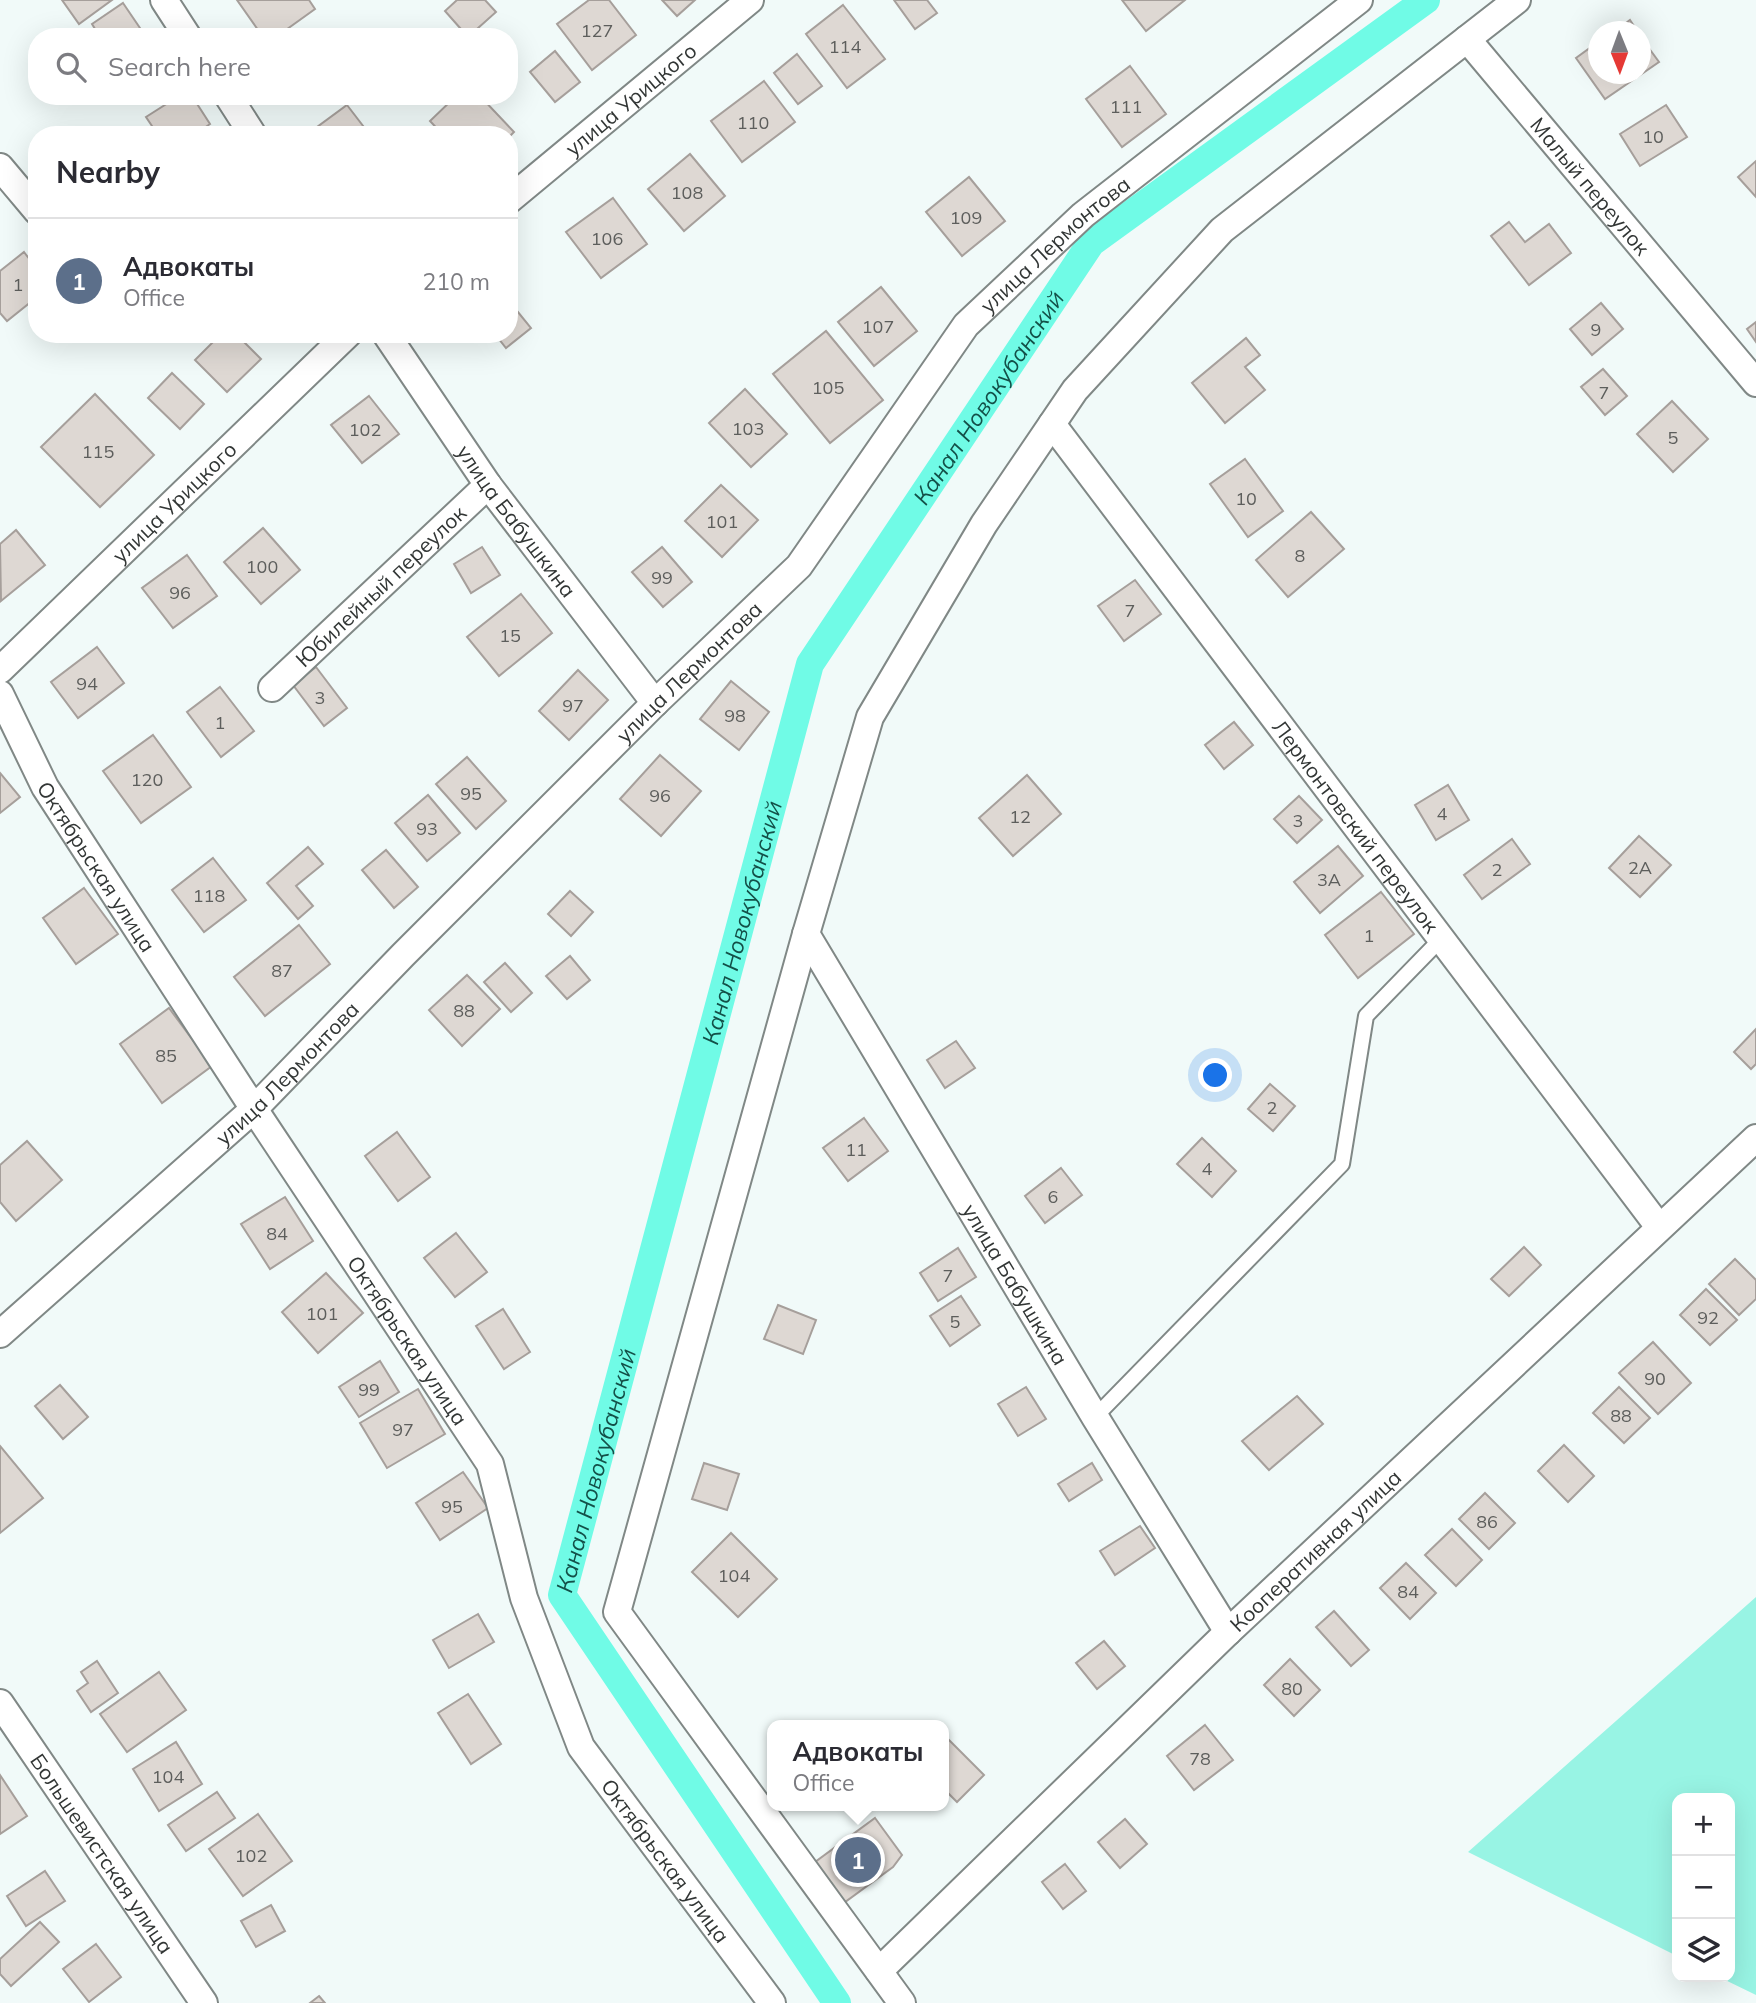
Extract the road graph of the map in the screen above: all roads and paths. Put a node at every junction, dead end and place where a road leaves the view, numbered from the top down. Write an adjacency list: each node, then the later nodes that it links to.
1 (164, 0): 5 (street)
2 (750, 0): 10 (street, улица Урицкого)
3 (1359, 0): 20 (street, улица Лермонтова)
4 (1517, 0): 6 (street)
5 (182, 28)
6 (1467, 39): 14 (street, Малый переулок); 15 (street)
7 (234, 105): 8 (street)
8 (247, 126)
9 (0, 167): 11 (street)
10 (518, 193)
11 (28, 200)
12 (339, 343): 17 (street, улица Урицкого)
13 (392, 343): 16 (street, улица Бабушкина)
14 (1756, 383)
15 (1052, 424): 21 (street); 22 (street, Лермонтовский переулок)
16 (488, 485): 18 (street, Юбилейный переулок); 20 (street, улица Бабушкина)
17 (0, 670)
18 (272, 688)
19 (0, 694): 23 (street, Октябрьская улица)
20 (654, 703): 23 (street, улица Лермонтова)
21 (806, 934): 27 (street, улица Бабушкина); 30 (street)
22 (1440, 940): 25 (street, Лермонтовский переулок); 27 (lane)
23 (254, 1109): 26 (street, улица Лермонтова); 32 (street, Октябрьская улица)
24 (1756, 1138): 25 (street, Кооперативная улица)
25 (1660, 1227): 28 (street, Кооперативная улица)
26 (0, 1335)
27 (1095, 1417): 28 (street, улица Бабушкина)
28 (1228, 1632): 30 (street, Кооперативная улица)
29 (0, 1703): 31 (street, Большевистская улица)
30 (879, 1971): 33 (street)
31 (204, 2003)
32 (772, 2003)
33 (902, 2003)

